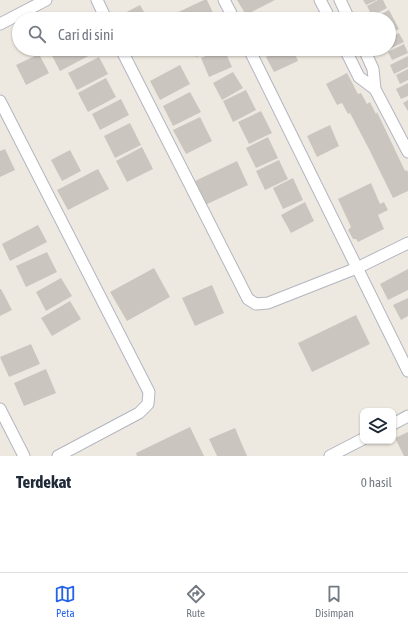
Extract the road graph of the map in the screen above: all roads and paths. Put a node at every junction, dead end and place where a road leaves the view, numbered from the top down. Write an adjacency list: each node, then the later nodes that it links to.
1 (46, 0): 6 (street)
2 (97, 0): 7 (street)
3 (224, 0): 8 (street)
4 (320, 0): 9 (street)
5 (340, 0): 10 (street)
6 (23, 12)
7 (103, 12)
8 (230, 12)
9 (326, 12)
10 (346, 12)
11 (12, 18): 12 (street)
12 (0, 24)
13 (126, 56): 21 (street)
14 (251, 56): 21 (street)
15 (348, 56): 17 (street)
16 (368, 56): 17 (street)
17 (375, 89): 19 (street)
18 (0, 101): 28 (street)
19 (408, 152)
20 (408, 243): 21 (street)
21 (357, 268): 22 (street)
22 (408, 371)
23 (0, 409): 27 (street)
24 (408, 416): 25 (street)
25 (396, 422)
26 (360, 441): 29 (street)
27 (24, 456)
28 (58, 456)
29 (330, 456)

